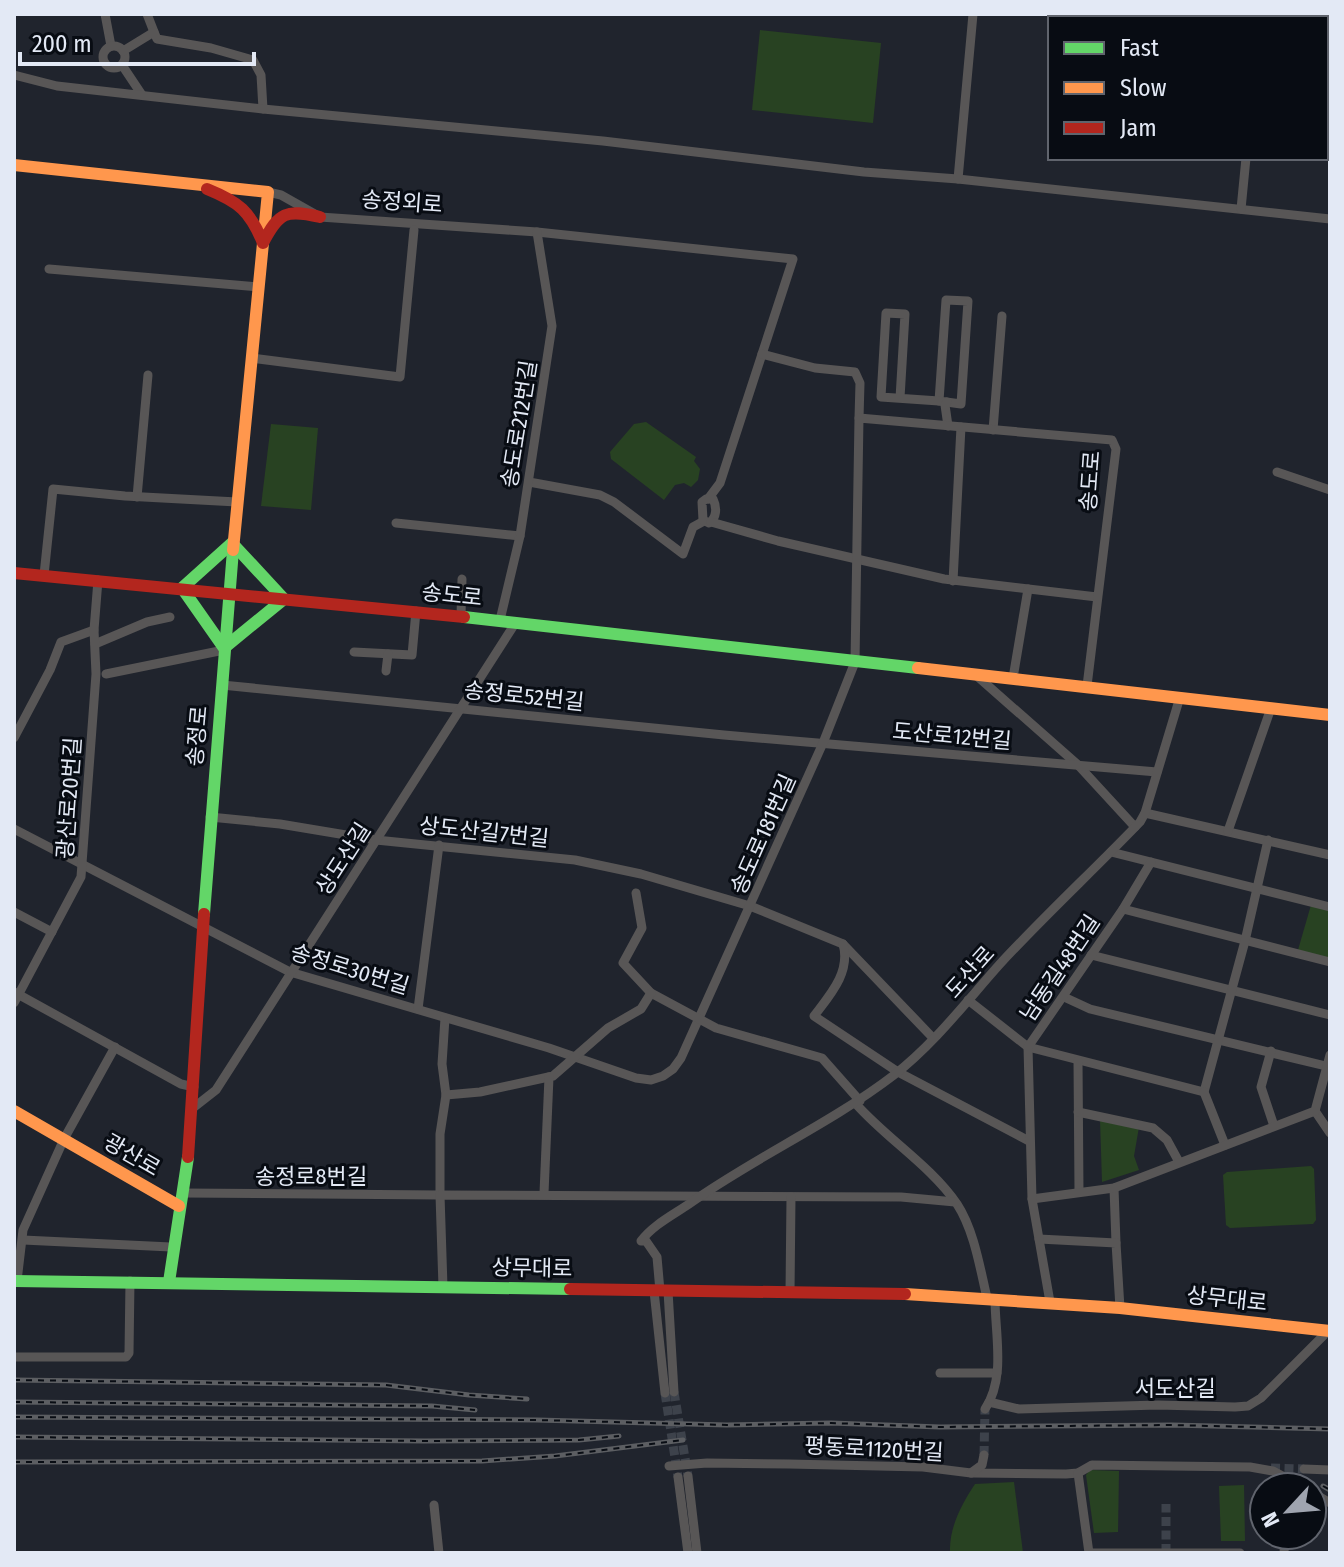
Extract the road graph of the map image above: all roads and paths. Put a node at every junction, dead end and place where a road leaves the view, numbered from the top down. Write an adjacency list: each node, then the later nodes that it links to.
1 (105, 14): 5 (street)
2 (147, 14): 4 (street)
3 (973, 14): 13 (street)
4 (154, 32): 6 (street); 10 (street)
5 (111, 46): 6 (street); 7 (street)
6 (123, 51): 7 (street)
7 (122, 65): 9 (street)
8 (14, 75): 9 (street)
9 (142, 95): 10 (street)
10 (263, 109): 13 (street)
11 (1246, 160): 16 (street)
12 (14, 165): 14 (main road, 송정외로)
13 (958, 179): 16 (street)
14 (193, 184): 15 (main road, 송정외로); 21 (main road)
15 (268, 192): 17 (street, 송정외로); 21 (main road, 송정로)
16 (1241, 209): 18 (street)
17 (320, 217): 20 (street, 송정외로); 21 (main road)
18 (1330, 219)
19 (414, 230): 26 (street)
20 (537, 232): 25 (street, 송정외로); 35 (street, 송도로212번길)
21 (263, 243): 23 (main road, 송정로)
22 (49, 269): 23 (street)
23 (258, 287): 26 (main road, 송정로)
24 (1002, 316): 33 (street)
25 (762, 354): 30 (street); 39 (street)
26 (251, 358): 38 (main road, 송정로)
27 (148, 375): 37 (street)
28 (900, 398): 28 (street); 29 (street)
29 (943, 402): 29 (street); 31 (street)
30 (859, 418): 31 (street, 송도로); 43 (street)
31 (948, 426): 32 (street, 송도로)
32 (961, 427): 33 (street, 송도로); 48 (street)
33 (993, 430): 52 (street, 송도로)
34 (1277, 472): 36 (street)
35 (529, 482): 39 (street); 41 (street, 송도로212번길)
36 (1330, 490)
37 (137, 497): 38 (street); 45 (street)
38 (237, 502): 42 (main road, 송정로)
39 (707, 521): 43 (street)
40 (396, 523): 41 (street)
41 (520, 536): 57 (street, 송도로212번길)
42 (232, 543): 49 (main road); 51 (main road, 송정로); 53 (main road)
43 (856, 560): 48 (street); 64 (street)
44 (14, 573): 45 (main road, 송도로)
45 (44, 575): 47 (main road, 송도로)
46 (462, 579): 55 (street)
47 (98, 580): 49 (main road, 송도로); 59 (street, 광산로20번길)
48 (953, 581): 50 (street)
49 (182, 588): 51 (main road, 송도로); 61 (main road)
50 (1028, 589): 52 (street); 68 (street)
51 (228, 593): 53 (main road, 송도로); 61 (main road, 송정로)
52 (1097, 597): 70 (street, 송도로)
53 (284, 599): 54 (main road, 송도로); 61 (main road)
54 (416, 611): 55 (main road, 송도로); 63 (street)
55 (461, 616): 57 (main road, 송도로)
56 (170, 617): 60 (street)
57 (500, 620): 58 (main road, 송도로)
58 (516, 622): 64 (main road, 송도로); 72 (street, 상도산길)
59 (94, 630): 60 (street, 광산로20번길); 75 (street)
60 (95, 644): 90 (street, 광산로20번길)
61 (224, 649): 66 (street); 69 (main road, 송정로)
62 (354, 652): 63 (street)
63 (388, 654): 65 (street)
64 (855, 662): 67 (main road, 송도로); 76 (street, 송도로181번길)
65 (386, 671)
66 (106, 674)
67 (975, 674): 68 (main road, 송도로); 77 (street, 도산로12번길)
68 (1013, 678): 70 (main road, 송도로)
69 (222, 685): 72 (street, 송정로52번길); 80 (main road, 송정로)
70 (1087, 686): 71 (main road, 송도로)
71 (1180, 697): 73 (main road, 송도로); 78 (street, 도산로)
72 (463, 708): 76 (street, 송정로52번길); 84 (street, 상도산길)
73 (1271, 708): 74 (main road, 송도로); 83 (street)
74 (1330, 715)
75 (14, 738)
76 (823, 743): 77 (street, 도산로12번길); 93 (street, 송도로181번길)
77 (1078, 765): 78 (street); 81 (street, 도산로12번길)
78 (1157, 772): 79 (street, 도산로)
79 (1145, 813): 81 (street, 도산로); 83 (street)
80 (210, 817): 84 (street, 상도산길7번길); 97 (main road, 송정로)
81 (1135, 827): 87 (street, 도산로)
82 (14, 829): 90 (street, 송정로30번길)
83 (1228, 831): 85 (street)
84 (376, 840): 86 (street, 상도산길7번길); 103 (street, 상도산길)
85 (1268, 840): 88 (street); 91 (street)
86 (439, 845): 93 (street, 상도산길7번길); 109 (street)
87 (1111, 852): 89 (street); 108 (street, 도산로)
88 (1330, 855)
89 (1151, 862): 91 (street); 95 (street, 남동길48번길)
90 (82, 866): 97 (street, 송정로30번길); 98 (street, 광산로20번길)
91 (1258, 888): 94 (street); 99 (street)
92 (636, 893): 105 (street)
93 (750, 906): 100 (street, 상도산길7번길); 112 (street, 송도로181번길)
94 (1330, 907)
95 (1123, 909): 99 (street); 101 (street, 남동길48번길)
96 (14, 912): 98 (street)
97 (203, 929): 103 (street, 송정로30번길); 125 (main road, 송정로)
98 (52, 932): 106 (street, 광산로20번길)
99 (1245, 941): 102 (street); 104 (street)
100 (843, 944): 113 (street); 122 (street)
101 (1091, 955): 104 (street); 107 (street, 남동길48번길)
102 (1330, 962)
103 (290, 972): 109 (street, 송정로30번길); 129 (street, 상도산길)
104 (1232, 991): 110 (street); 114 (street)
105 (651, 993): 112 (street); 119 (street)
106 (15, 996): 115 (street)
107 (1064, 997): 114 (street); 116 (street, 남동길48번길)
108 (968, 1000): 113 (street, 도산로); 116 (street)
109 (418, 1009): 111 (street, 송정로30번길)
110 (1330, 1015)
111 (445, 1018): 119 (street, 송정로30번길); 127 (street)
112 (700, 1019): 123 (street, 송도로181번길); 128 (street)
113 (933, 1038): 122 (street, 도산로)
114 (1219, 1039): 117 (street); 126 (street)
115 (115, 1047): 125 (street); 135 (street)
116 (1028, 1047): 120 (street); 136 (street, 남동길48번길)
117 (1271, 1051): 121 (street); 133 (street)
118 (1330, 1055): 121 (street)
119 (573, 1057): 123 (street, 송정로30번길); 124 (street)
120 (1078, 1061): 126 (street); 132 (street)
121 (1328, 1067): 131 (street)
122 (898, 1072): 128 (street, 도산로); 136 (street)
123 (663, 1076)
124 (549, 1077): 127 (street); 141 (street)
125 (194, 1087): 129 (main road, 송정로)
126 (1204, 1092): 137 (street)
127 (446, 1095): 142 (street)
128 (858, 1102): 143 (street, 도산로); 147 (street)
129 (193, 1108): 146 (main road, 송정로)
130 (14, 1111): 135 (main road, 광산로)
131 (1315, 1111): 133 (street); 134 (street)
132 (1078, 1112): 138 (street); 140 (street)
133 (1274, 1126): 137 (street)
134 (1330, 1133)
135 (64, 1139): 146 (main road, 광산로); 148 (street)
136 (1029, 1141): 145 (street, 남동길48번길)
137 (1225, 1145): 138 (street)
138 (1179, 1162): 139 (street)
139 (1114, 1188): 140 (street); 150 (street)
140 (1079, 1192): 145 (street)
141 (544, 1193): 142 (street, 송정로8번길); 143 (street, 송정로8번길)
142 (440, 1195): 146 (street, 송정로8번길); 155 (street)
143 (700, 1196): 144 (street); 156 (street, 도산로)
144 (791, 1197): 147 (street); 157 (street)
145 (1032, 1199): 149 (street, 남동길48번길)
146 (181, 1200): 151 (main road, 송정로)
147 (955, 1202): 158 (street)
148 (20, 1232): 151 (street); 152 (street)
149 (1039, 1239): 150 (street); 159 (street)
150 (1116, 1243): 160 (street)
151 (171, 1247): 154 (main road, 송정로)
152 (16, 1281): 153 (main road, 상무대로)
153 (130, 1281): 154 (main road, 상무대로); 162 (street)
154 (169, 1282): 155 (main road, 상무대로)
155 (443, 1287): 156 (main road, 상무대로)
156 (661, 1291): 157 (main road, 상무대로); 165 (street)
157 (790, 1293): 158 (main road, 상무대로)
158 (991, 1298): 159 (main road, 상무대로); 164 (street)
159 (1050, 1302): 160 (main road, 상무대로)
160 (1120, 1308): 161 (main road, 상무대로)
161 (1330, 1330): 164 (street, 서도산길)
162 (14, 1357)
163 (940, 1373): 164 (street)
164 (997, 1373)
165 (669, 1393)
166 (984, 1455): 171 (street)
167 (669, 1466): 171 (street, 평동로1120번길)
168 (1304, 1469): 169 (street)
169 (1330, 1470)
170 (1274, 1471): 172 (street, 평동로1120번길)
171 (971, 1473): 172 (street, 평동로1120번길)
172 (1078, 1473): 177 (street)
173 (434, 1505): 174 (street)
174 (439, 1553)
175 (688, 1553): 176 (street)
176 (697, 1553)
177 (1091, 1553): 178 (street)
178 (1240, 1553)

